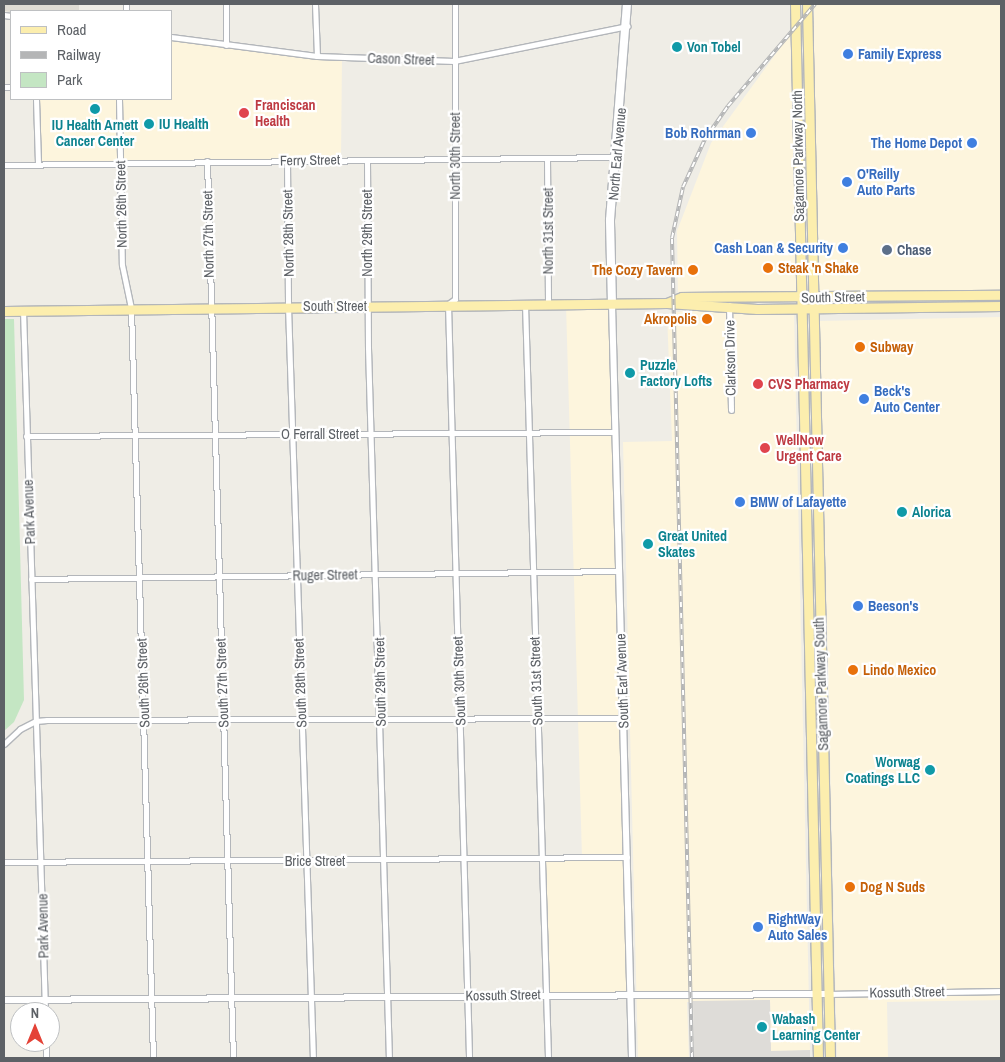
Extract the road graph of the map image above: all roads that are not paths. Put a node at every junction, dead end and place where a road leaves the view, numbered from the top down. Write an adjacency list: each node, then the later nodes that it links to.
1 (226, 4): 9 (street)
2 (315, 4): 10 (street)
3 (455, 4): 11 (street, North 30th Street)
4 (628, 4): 7 (main road, North Earl Avenue)
5 (795, 4): 24 (main road, Sagamore Parkway North)
6 (806, 4): 25 (main road, Sagamore Parkway North)
7 (628, 26): 11 (street, Cason Street); 14 (main road, North Earl Avenue)
8 (172, 37): 9 (street, Cason Street)
9 (226, 45): 10 (street, Cason Street)
10 (316, 56): 11 (street, Cason Street)
11 (454, 61): 16 (street, North 30th Street)
12 (36, 100): 21 (street)
13 (119, 100): 20 (street, North 26th Street)
14 (617, 157): 15 (street, Ferry Street); 30 (main road, North Earl Avenue)
15 (547, 158): 16 (street, Ferry Street); 29 (street, North 31st Street)
16 (455, 159): 18 (street, Ferry Street); 27 (street, North 30th Street)
17 (287, 160): 18 (street, Ferry Street); 19 (street, Ferry Street); 32 (street, North 28th Street)
18 (367, 160): 33 (street, North 29th Street)
19 (206, 161): 20 (street, Ferry Street); 35 (street, North 27th Street)
20 (120, 162): 21 (street, Ferry Street); 36 (street, North 26th Street)
21 (38, 164): 22 (street, Ferry Street)
22 (4, 165)
23 (1001, 295): 25 (main road, South Street)
24 (800, 297): 25 (main road, South Street); 26 (main road, South Street); 37 (main road, Sagamore Parkway North)
25 (814, 297): 38 (main road, Sagamore Parkway North)
26 (667, 303): 30 (main road, South Street); 31 (main road, South Street)
27 (448, 304): 28 (main road, South Street); 33 (main road, South Street); 42 (street, South 30th Street)
28 (525, 304): 29 (main road, South Street); 45 (street, South 31st Street)
29 (548, 304): 30 (main road, South Street)
30 (612, 304): 43 (street, South Earl Avenue)
31 (728, 305): 37 (main road, South Street); 41 (street, Clarkson Drive)
32 (288, 306): 33 (main road, South Street); 35 (main road, South Street); 47 (street, South 28th Street)
33 (368, 306): 44 (street, South 29th Street)
34 (1001, 306): 38 (main road, South Street)
35 (210, 307): 36 (main road, South Street); 46 (street, South 27th Street)
36 (131, 308): 39 (main road, South Street); 48 (street, South 26th Street)
37 (800, 309): 38 (main road, South Street); 78 (main road, Sagamore Parkway South)
38 (814, 309): 79 (main road, Sagamore Parkway South)
39 (23, 310): 40 (main road, South Street); 49 (street, Park Avenue)
40 (4, 311)
41 (731, 410)
42 (452, 432): 44 (street, O Ferrall Street); 45 (street, O Ferrall Street); 52 (street, South 30th Street)
43 (615, 432): 45 (street, O Ferrall Street); 50 (street, South Earl Avenue)
44 (371, 433): 47 (street, O Ferrall Street); 53 (street, South 29th Street)
45 (529, 433): 51 (street, South 31st Street)
46 (214, 434): 47 (street, O Ferrall Street); 48 (street, O Ferrall Street); 55 (street, South 27th Street)
47 (292, 434): 54 (street, South 28th Street)
48 (134, 435): 49 (street, O Ferrall Street); 56 (street, South 26th Street)
49 (26, 436): 57 (street, Park Avenue)
50 (619, 571): 51 (street, Ruger Street); 60 (street, South Earl Avenue)
51 (533, 572): 52 (street, Ruger Street); 59 (street, South 31st Street)
52 (456, 573): 53 (street, Ruger Street); 58 (street, South 30th Street)
53 (377, 574): 54 (street, Ruger Street); 62 (street, South 29th Street)
54 (297, 575): 55 (street, Ruger Street); 61 (street, South 28th Street)
55 (218, 576): 56 (street, Ruger Street); 64 (street, South 27th Street)
56 (139, 578): 57 (street, Ruger Street); 63 (street, South 26th Street)
57 (31, 579): 65 (street, Park Avenue)
58 (460, 718): 59 (street); 62 (street); 68 (street, South 30th Street)
59 (538, 718): 60 (street); 69 (street, South 31st Street)
60 (623, 718): 67 (street, South Earl Avenue)
61 (302, 719): 62 (street); 64 (street); 71 (street, South 28th Street)
62 (381, 719): 70 (street, South 29th Street)
63 (144, 720): 64 (street); 65 (street); 74 (street, South 26th Street)
64 (223, 720): 75 (street, South 27th Street)
65 (36, 721): 66 (street); 73 (street, Park Avenue)
66 (4, 744)
67 (627, 857): 69 (street, Brice Street); 77 (street, South Earl Avenue)
68 (464, 859): 69 (street, Brice Street); 70 (street, Brice Street); 82 (street, South 30th Street)
69 (542, 859): 80 (street, South 31st Street)
70 (385, 860): 71 (street, Brice Street); 81 (street, South 29th Street)
71 (305, 861): 75 (street, Brice Street); 83 (street, South 28th Street)
72 (4, 862): 73 (street, Brice Street)
73 (41, 862): 74 (street, Brice Street); 87 (street, Park Avenue)
74 (148, 862): 75 (street, Brice Street); 84 (street, South 26th Street)
75 (227, 862): 85 (street, South 27th Street)
76 (1001, 991): 79 (street, Kossuth Street)
77 (630, 994): 78 (street, Kossuth Street); 80 (street, Kossuth Street); 94 (street, South Earl Avenue)
78 (816, 994): 79 (street, Kossuth Street); 95 (main road, Sagamore Parkway South)
79 (828, 994): 96 (main road, Sagamore Parkway South)
80 (546, 995): 82 (street, Kossuth Street); 93 (street, South 31st Street)
81 (387, 996): 82 (street, Kossuth Street); 83 (street, Kossuth Street); 91 (street, South 29th Street)
82 (467, 996): 92 (street, South 30th Street)
83 (312, 998): 85 (street, Kossuth Street); 90 (street, South 28th Street)
84 (152, 999): 85 (street, Kossuth Street); 87 (street, Kossuth Street); 88 (street, South 26th Street)
85 (230, 999): 89 (street, South 27th Street)
86 (4, 1000): 87 (street, Kossuth Street)
87 (44, 1000)
88 (153, 1058)
89 (233, 1058)
90 (313, 1058)
91 (389, 1058)
92 (469, 1058)
93 (548, 1058)
94 (632, 1058)
95 (818, 1058)
96 (830, 1058)

